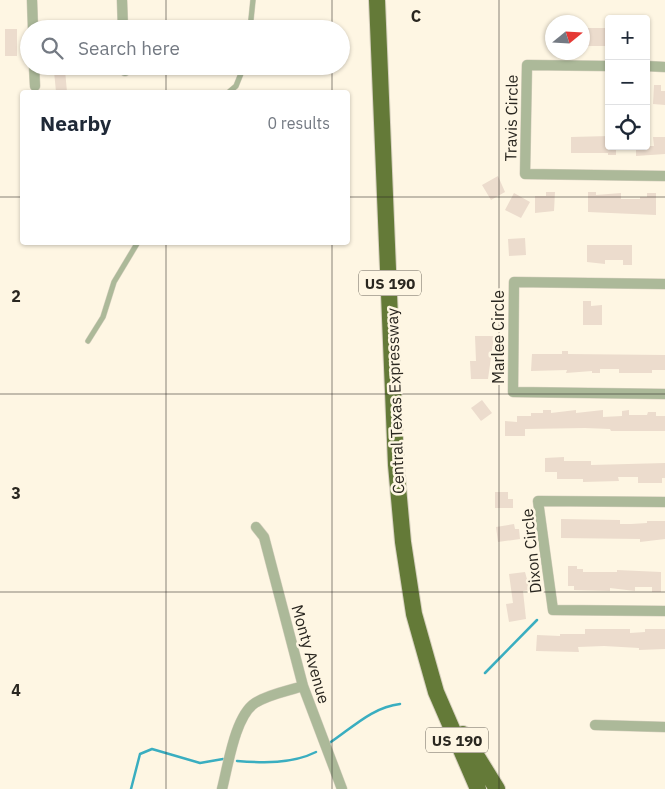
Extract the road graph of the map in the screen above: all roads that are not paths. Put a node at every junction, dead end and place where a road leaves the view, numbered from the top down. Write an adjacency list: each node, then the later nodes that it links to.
1 (32, 0): 5 (street)
2 (122, 0): 6 (street)
3 (253, 0): 7 (lane)
4 (377, 0): 24 (highway, Central Texas Expressway / US 190)
5 (33, 20)
6 (123, 20)
7 (251, 20)
8 (605, 66): 15 (street, Travis Circle)
9 (650, 66): 10 (street)
10 (665, 66)
11 (34, 75): 13 (street)
12 (240, 75): 14 (lane)
13 (35, 86)
14 (231, 90)
15 (665, 176)
16 (136, 245): 18 (lane)
17 (665, 284): 19 (street, Marlee Circle)
18 (88, 342)
19 (665, 394)
20 (665, 502): 22 (street, Dixon Circle)
21 (256, 527): 23 (street, Monty Avenue)
22 (665, 611)
23 (303, 686): 27 (street); 28 (street, Monty Avenue)
24 (436, 692): 29 (highway, Central Texas Expressway / US 190); 30 (highway)
25 (596, 724): 26 (street)
26 (665, 726)
27 (222, 789)
28 (342, 789)
29 (478, 789)
30 (498, 789)

